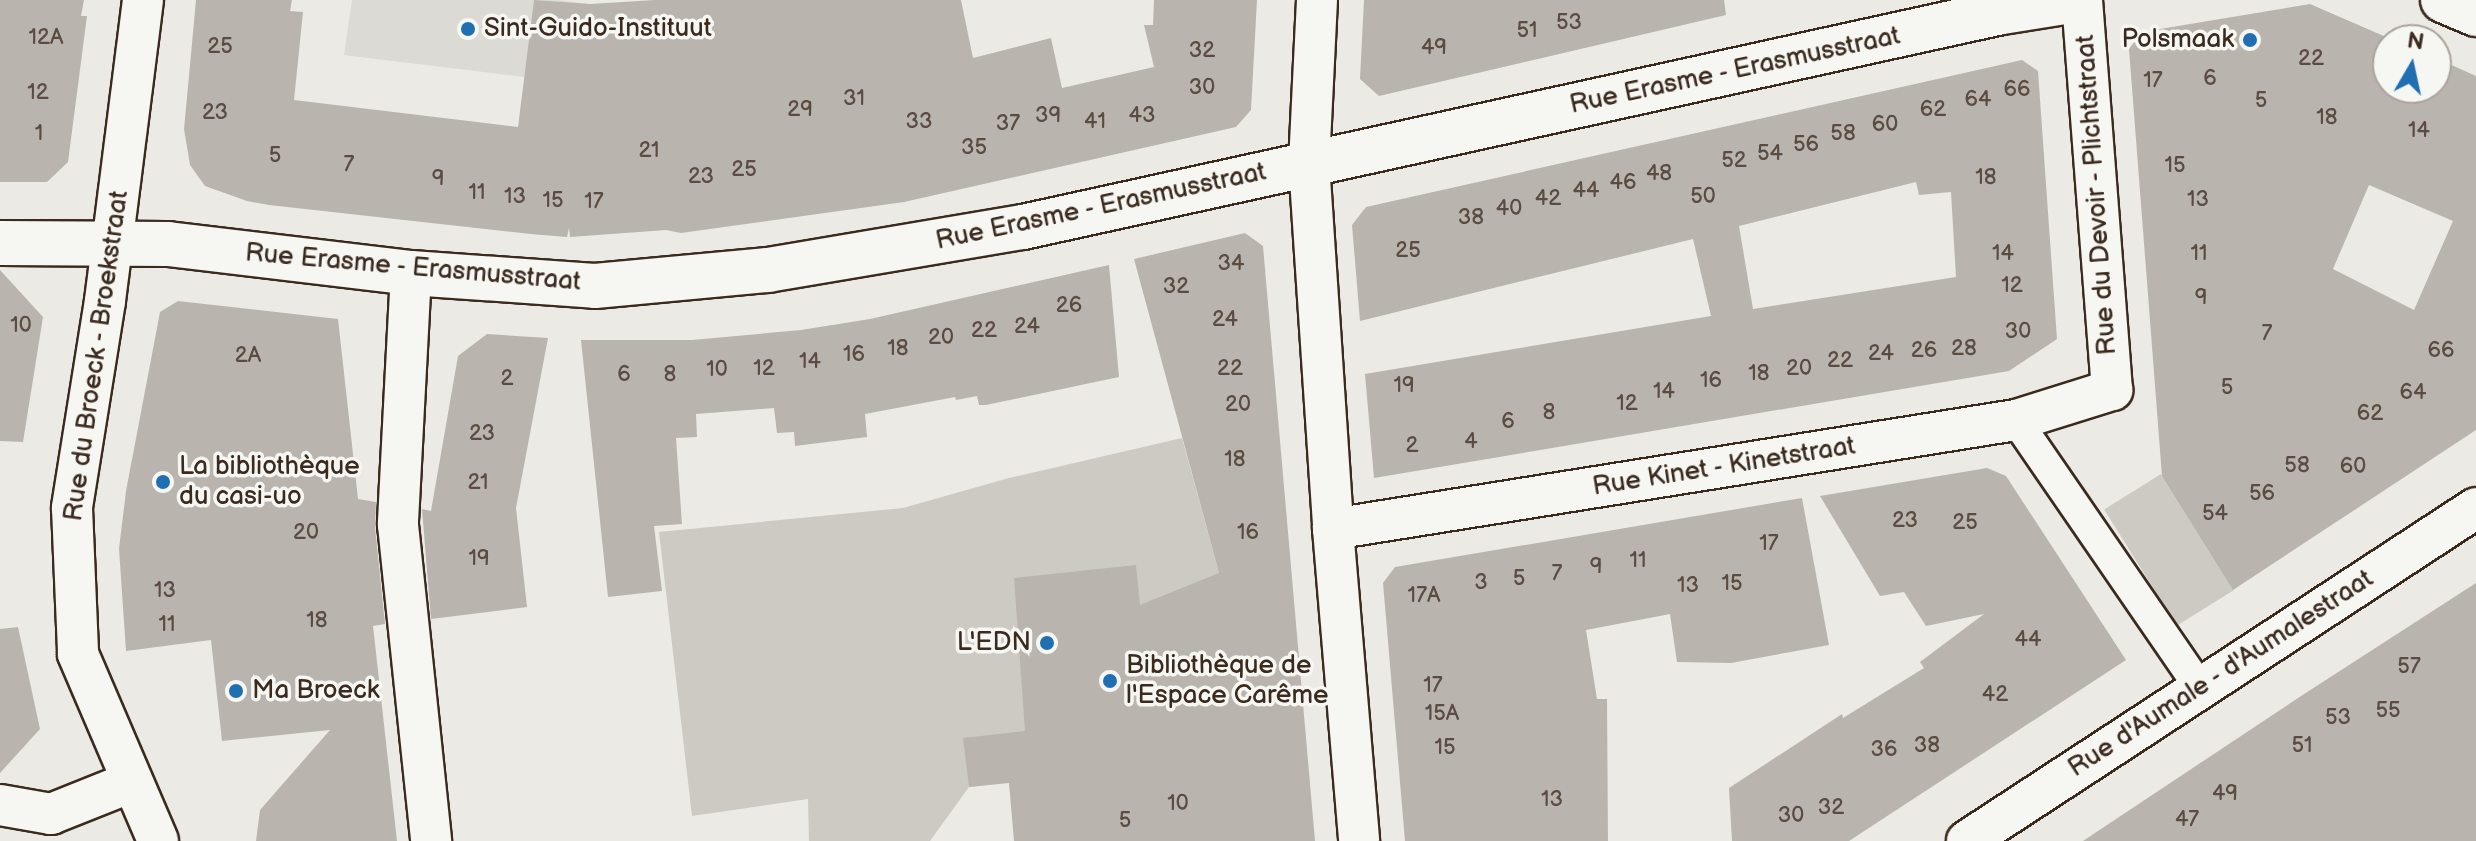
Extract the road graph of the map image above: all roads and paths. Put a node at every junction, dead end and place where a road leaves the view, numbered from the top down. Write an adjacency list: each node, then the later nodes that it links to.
1 (143, 0): 7 (street, Rue du Broeck - Broekstraat)
2 (1317, 0): 6 (street)
3 (2080, 0): 6 (street, Rue Erasme - Erasmusstraat); 10 (street, Rue du Devoir - Plichtstraat)
4 (2443, 0): 5 (street)
5 (2476, 14)
6 (1309, 163): 9 (street, Rue Erasme - Erasmusstraat); 13 (street)
7 (113, 241): 8 (street, Rue Erasme - Erasmusstraat); 9 (street, Rue Erasme - Erasmusstraat); 15 (street, Rue du Broeck - Broekstraat)
8 (0, 243)
9 (411, 273): 18 (street)
10 (2112, 390): 11 (street, Rue Kinet - Kinetstraat)
11 (2016, 420): 13 (street, Rue Kinet - Kinetstraat); 14 (street)
12 (2476, 508): 14 (street, Rue d'Aumale - d'Aumalestraat)
13 (1333, 529): 19 (street)
14 (2200, 688): 20 (street, Rue d'Aumale - d'Aumalestraat)
15 (131, 782): 16 (street); 17 (street, Rue du Broeck - Broekstraat)
16 (0, 805)
17 (158, 841)
18 (431, 841)
19 (1359, 841)
20 (1967, 841)

